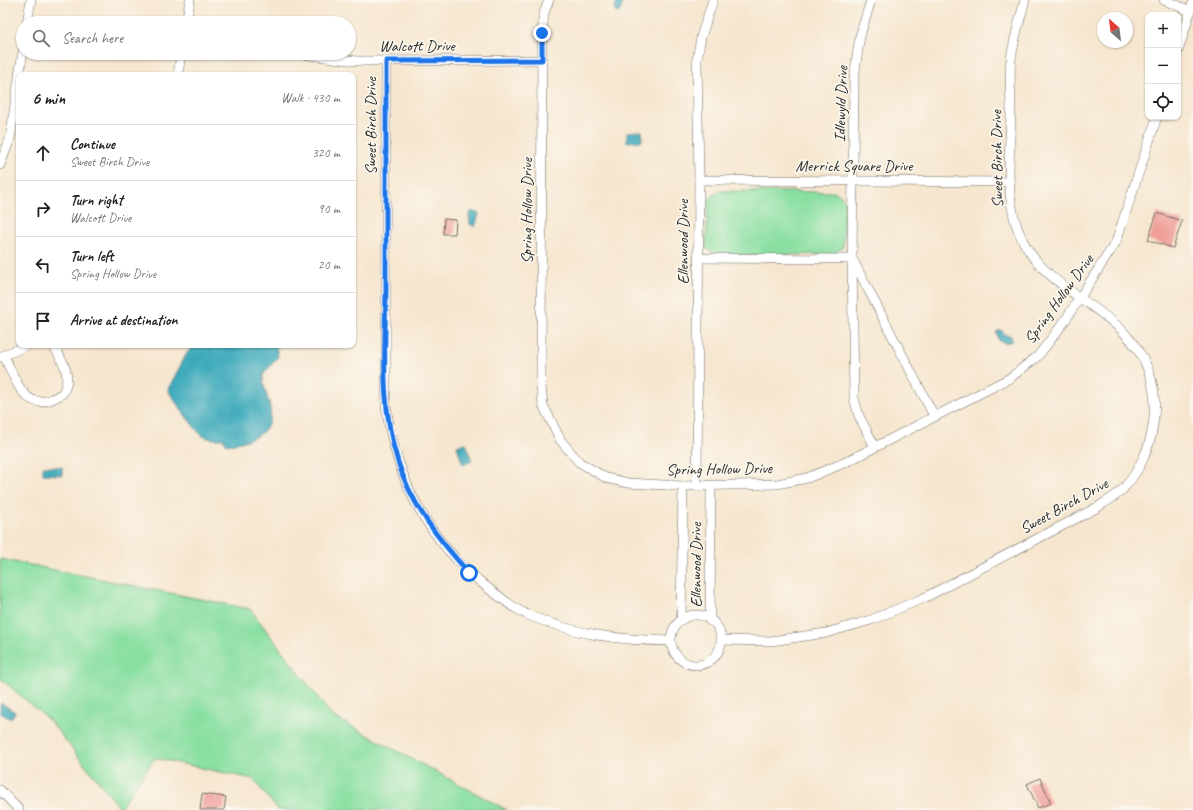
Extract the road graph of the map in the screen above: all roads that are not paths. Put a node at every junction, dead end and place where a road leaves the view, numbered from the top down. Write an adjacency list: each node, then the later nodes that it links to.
1 (31, 0): 9 (street)
2 (190, 0): 10 (street)
3 (549, 0): 15 (street, Spring Hollow Drive)
4 (713, 0): 22 (street, Ellenwood Drive)
5 (872, 0): 23 (street, Idlewyld Drive)
6 (1025, 0): 24 (street, Sweet Birch Drive)
7 (1164, 0): 8 (street)
8 (1192, 7): 11 (street)
9 (29, 16)
10 (187, 16)
11 (1179, 48)
12 (22, 60): 17 (street)
13 (181, 60): 18 (street)
14 (349, 60): 16 (street, Walcott Drive)
15 (542, 60): 16 (street, Walcott Drive); 33 (street, Spring Hollow Drive)
16 (386, 61): 39 (street, Sweet Birch Drive)
17 (20, 72)
18 (179, 72)
19 (16, 97): 21 (street)
20 (1156, 120): 27 (street, Spring Hollow Drive)
21 (0, 165)
22 (699, 180): 23 (street, Merrick Square Drive); 25 (street, Ellenwood Drive)
23 (854, 181): 24 (street, Merrick Square Drive); 26 (street, Idlewyld Drive)
24 (1010, 182): 27 (street, Sweet Birch Drive)
25 (698, 258): 26 (street); 34 (street, Ellenwood Drive)
26 (852, 259): 31 (street, Idlewyld Drive); 32 (street, Idlewyld Drive)
27 (1081, 298): 31 (street, Spring Hollow Drive); 38 (street, Sweet Birch Drive)
28 (21, 348): 30 (street)
29 (55, 348): 30 (street)
30 (2, 356)
31 (934, 416): 32 (street, Spring Hollow Drive)
32 (875, 447): 35 (street, Spring Hollow Drive)
33 (683, 486): 34 (street, Spring Hollow Drive); 36 (street, Ellenwood Drive)
34 (697, 486): 35 (street, Spring Hollow Drive)
35 (711, 486): 37 (street, Ellenwood Drive)
36 (681, 620): 37 (street); 39 (street)
37 (710, 621): 38 (street)
38 (722, 640): 39 (street)
39 (671, 641)
40 (0, 790): 41 (street)
41 (19, 810)

